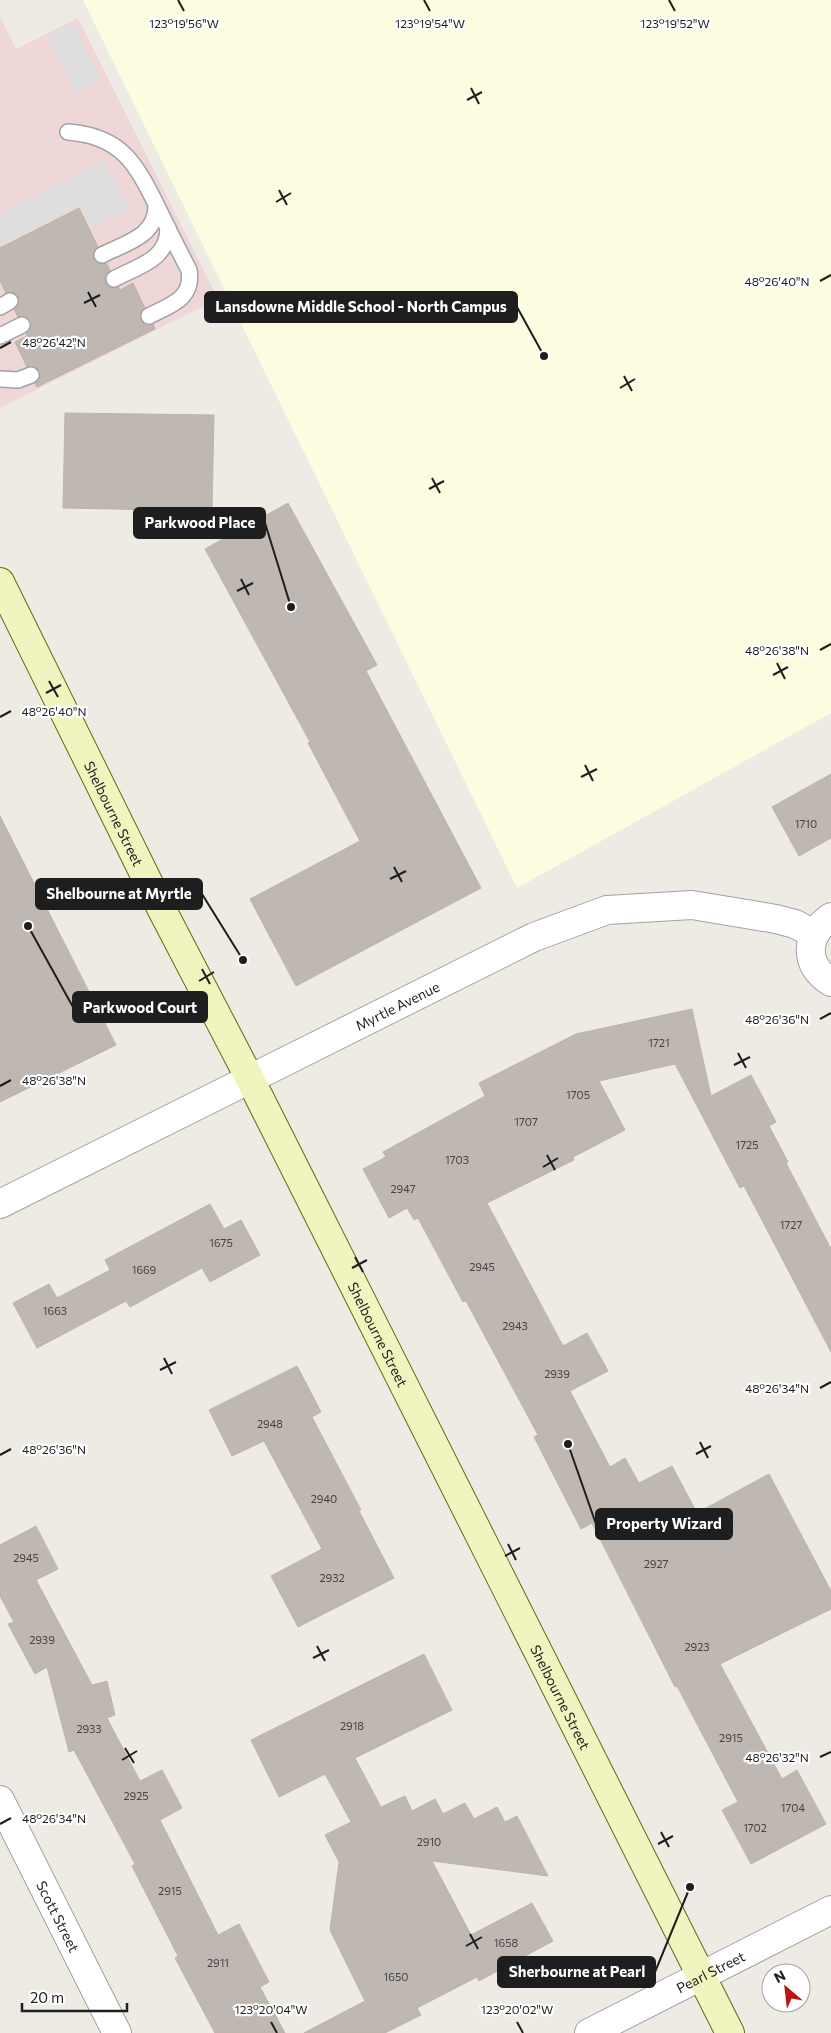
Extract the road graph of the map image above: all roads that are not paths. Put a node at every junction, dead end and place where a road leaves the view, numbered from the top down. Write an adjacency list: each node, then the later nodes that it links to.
1 (68, 132): 2 (lane)
2 (156, 205): 3 (lane); 4 (lane)
3 (168, 228): 5 (lane); 6 (lane)
4 (102, 255)
5 (114, 279)
6 (149, 316)
7 (22, 325): 8 (lane)
8 (0, 336)
9 (31, 375): 10 (lane)
10 (0, 379)
11 (0, 582): 14 (main road, Shelbourne Street)
12 (823, 925): 13 (street); 14 (street, Myrtle Avenue)
13 (831, 982)
14 (250, 1079): 15 (street, Myrtle Avenue); 18 (main road, Shelbourne Street)
15 (0, 1204)
16 (0, 1800): 19 (street, Scott Street)
17 (831, 1910): 18 (street, Pearl Street)
18 (701, 1977): 20 (street, Pearl Street); 21 (main road, Shelbourne Street)
19 (117, 2033)
20 (589, 2033)
21 (730, 2033)

